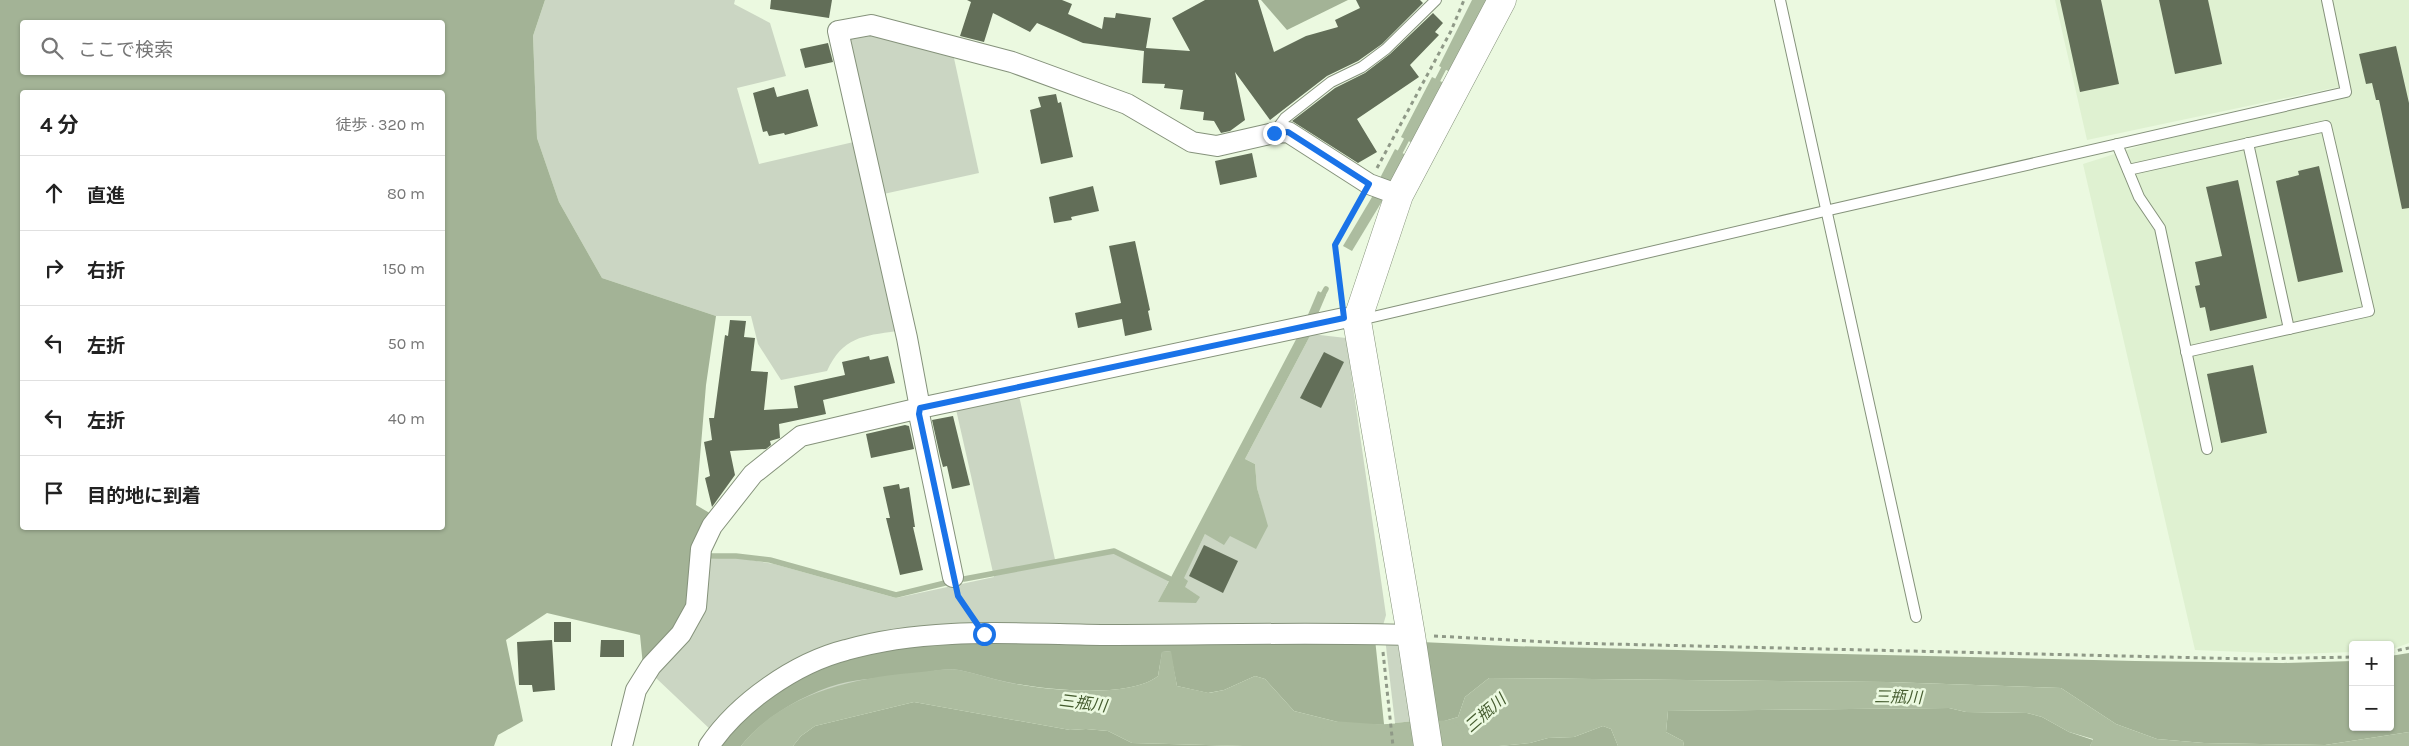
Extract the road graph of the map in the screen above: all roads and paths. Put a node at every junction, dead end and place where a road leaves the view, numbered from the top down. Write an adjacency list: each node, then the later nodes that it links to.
1 (1436, 0): 6 (lane)
2 (1464, 0): 10 (path)
3 (1502, 0): 10 (street)
4 (1780, 0): 11 (lane)
5 (2326, 0): 8 (lane)
6 (1274, 133): 10 (street); 15 (street)
7 (2248, 143): 9 (lane); 13 (lane); 13 (lane)
8 (2117, 144): 9 (lane); 11 (lane)
9 (2128, 170): 14 (lane)
10 (1382, 189): 12 (street); 12 (path)
11 (1825, 211): 12 (lane); 18 (lane)
12 (1350, 320): 15 (street); 21 (street)
13 (2289, 329): 14 (lane)
14 (2186, 352): 16 (lane)
15 (920, 408): 17 (street); 25 (street)
16 (2207, 449)
17 (953, 577): 19 (path)
18 (1916, 617)
19 (984, 634): 20 (street); 26 (street)
20 (1381, 634): 21 (street); 27 (path)
21 (1411, 635): 24 (path); 28 (street)
22 (2409, 648): 23 (path)
23 (2394, 651)
24 (2349, 656)
25 (622, 746)
26 (709, 746)
27 (1393, 746)
28 (1428, 746)

